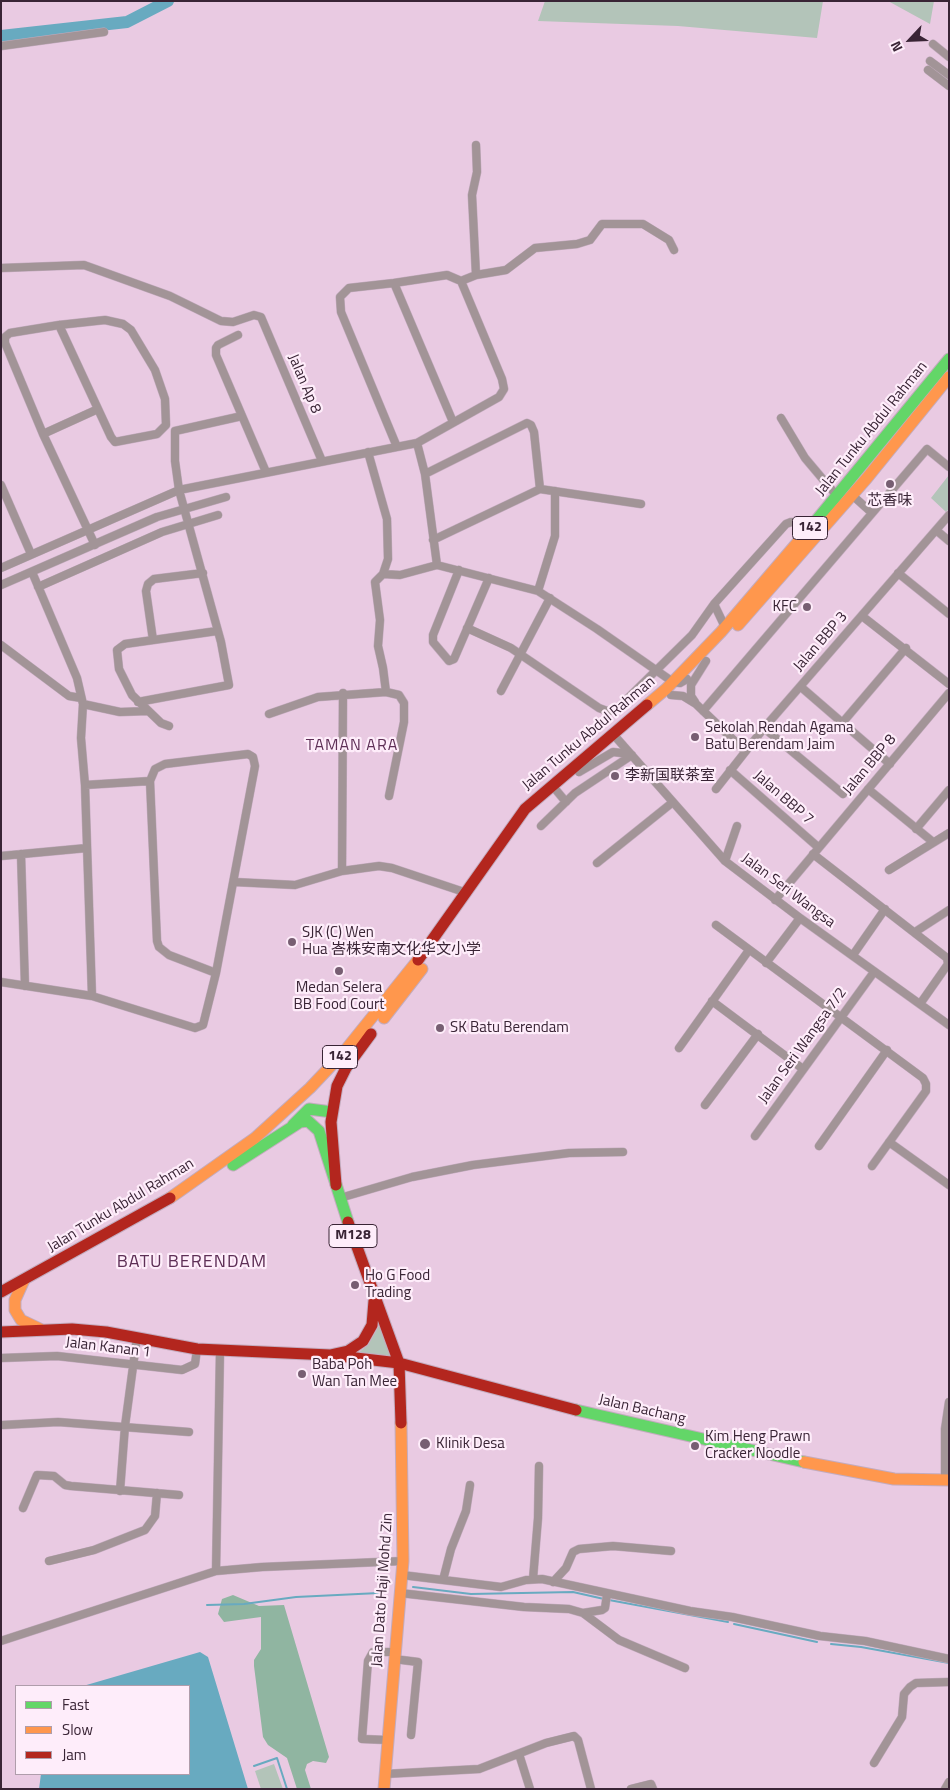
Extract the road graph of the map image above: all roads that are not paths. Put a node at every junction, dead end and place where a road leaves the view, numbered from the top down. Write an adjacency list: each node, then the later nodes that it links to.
1 (104, 32): 3 (street)
2 (933, 44): 4 (street)
3 (1, 46)
4 (949, 57)
5 (930, 61): 7 (street)
6 (928, 70): 8 (street)
7 (949, 75)
8 (949, 86)
9 (476, 145): 12 (street)
10 (674, 250): 12 (street)
11 (1, 268): 29 (street, Jalan Ap 8)
12 (476, 274): 13 (street)
13 (461, 281): 14 (street); 24 (street)
14 (394, 283): 24 (street); 27 (street)
15 (59, 325): 21 (street); 21 (street); 25 (street)
16 (238, 335): 22 (street)
17 (946, 367): 38 (main road, Jalan Tunku Abdul Rahman / 142)
18 (949, 377): 20 (main road, Jalan Tunku Abdul Rahman / 142)
19 (949, 388): 20 (street)
20 (935, 393): 37 (main road, Jalan Tunku Abdul Rahman / 142)
21 (98, 409): 25 (street)
22 (242, 416): 31 (street); 35 (street)
23 (781, 418): 38 (street)
24 (453, 422): 26 (street)
25 (43, 434): 48 (street)
26 (417, 443): 27 (street); 32 (street)
27 (397, 447): 28 (street)
28 (368, 452): 29 (street); 60 (street)
29 (322, 461): 31 (street)
30 (949, 467): 43 (street)
31 (266, 472): 35 (street)
32 (425, 474): 34 (street); 50 (street)
33 (1, 485): 40 (street)
34 (540, 489): 36 (street); 50 (street)
35 (179, 490): 42 (street); 48 (street)
36 (555, 491): 41 (street); 64 (street)
37 (852, 495): 43 (street); 76 (main road, Jalan Tunku Abdul Rahman / 142)
38 (837, 496): 47 (main road, Jalan Tunku Abdul Rahman / 142)
39 (226, 497): 42 (street)
40 (4, 499): 53 (street)
41 (641, 504)
42 (184, 508): 46 (street); 52 (street)
43 (872, 513): 91 (street)
44 (949, 515): 49 (street, Jalan BBP 3)
45 (218, 516): 46 (street)
46 (188, 523): 58 (street); 63 (street)
47 (812, 526): 66 (street); 70 (main road, Jalan Tunku Abdul Rahman / 142)
48 (88, 529): 52 (street); 53 (street)
49 (936, 530): 51 (street); 59 (street, Jalan BBP 3)
50 (433, 540): 54 (street)
51 (949, 541)
52 (95, 545): 57 (street)
53 (31, 554): 55 (street)
54 (437, 565): 56 (street); 60 (street)
55 (1, 568)
56 (459, 570): 61 (street); 69 (street)
57 (32, 572): 62 (street); 63 (street)
58 (203, 573): 71 (street); 72 (street)
59 (898, 573): 67 (street); 68 (street, Jalan BBP 3)
60 (383, 574): 83 (street)
61 (489, 578): 64 (street); 69 (street)
62 (1, 585)
63 (38, 587): 87 (street)
64 (538, 592): 65 (street)
65 (550, 598): 75 (street); 77 (street)
66 (714, 604): 70 (street); 77 (street)
67 (949, 614)
68 (862, 616): 74 (street); 81 (street, Jalan BBP 3)
69 (467, 628): 75 (street)
70 (725, 628): 79 (main road, Jalan Tunku Abdul Rahman / 142)
71 (217, 631): 72 (street); 88 (street)
72 (153, 640): 88 (street)
73 (1, 645): 87 (street)
74 (906, 648): 80 (street); 93 (street)
75 (521, 654): 77 (street); 82 (street)
76 (706, 661): 78 (main road, Jalan Tunku Abdul Rahman / 142); 89 (street)
77 (656, 670): 79 (street)
78 (687, 679): 79 (street); 86 (main road, Jalan Tunku Abdul Rahman / 142)
79 (673, 682): 96 (main road, Jalan Tunku Abdul Rahman / 142)
80 (949, 684)
81 (801, 687): 93 (street); 95 (street, Jalan BBP 3)
82 (501, 691)
83 (386, 692): 84 (street); 109 (street)
84 (344, 693): 92 (street); 125 (street)
85 (949, 694): 99 (street, Jalan BBP 8)
86 (671, 695): 89 (street); 96 (main road, Jalan Tunku Abdul Rahman / 142)
87 (82, 701): 90 (street); 103 (street)
88 (138, 702): 90 (street)
89 (696, 704): 91 (street)
90 (148, 711): 94 (street)
91 (702, 711): 97 (street)
92 (269, 714)
93 (843, 722): 99 (street)
94 (169, 726)
95 (764, 728): 97 (street, Jalan BBP 3); 108 (street)
96 (615, 737): 98 (street, Jalan Seri Wangsa); 101 (main road, Jalan Tunku Abdul Rahman / 142); 127 (main road, Jalan Tunku Abdul Rahman / 142)
97 (745, 751): 100 (street, Jalan BBP 3)
98 (632, 755): 101 (street); 110 (street); 111 (street, Jalan Seri Wangsa)
99 (890, 764): 105 (street, Jalan BBP 8)
100 (730, 770): 104 (street, Jalan BBP 3); 117 (street, Jalan BBP 7)
101 (579, 772): 106 (main road, Jalan Tunku Abdul Rahman / 142)
102 (150, 781): 103 (street); 126 (street); 138 (street)
103 (85, 785): 118 (street)
104 (716, 789)
105 (868, 789): 114 (street); 117 (street, Jalan BBP 8)
106 (556, 790): 110 (street); 151 (main road, Jalan Tunku Abdul Rahman / 142)
107 (949, 790): 114 (street)
108 (843, 794)
109 (389, 796)
110 (566, 802): 112 (street)
111 (673, 802): 122 (street, Jalan Seri Wangsa); 123 (street)
112 (541, 826)
113 (737, 826): 122 (street)
114 (916, 829): 116 (street)
115 (949, 833): 116 (street)
116 (932, 842): 124 (street)
117 (818, 847): 120 (street, Jalan BBP 8)
118 (87, 848): 119 (street); 141 (street)
119 (22, 854): 121 (street); 140 (street)
120 (813, 854): 128 (street, Jalan BBP 8); 129 (street)
121 (1, 856)
122 (725, 861): 128 (street, Jalan Seri Wangsa)
123 (597, 863)
124 (890, 870)
125 (342, 871): 126 (street); 127 (street)
126 (234, 882): 138 (street)
127 (467, 892): 160 (main road, Jalan Tunku Abdul Rahman / 142)
128 (776, 900): 131 (street, Jalan Seri Wangsa)
129 (885, 909): 133 (street); 135 (street)
130 (949, 910): 133 (street)
131 (800, 918): 135 (street, Jalan Seri Wangsa); 136 (street)
132 (716, 925): 134 (street)
133 (916, 932): 143 (street)
134 (749, 950): 136 (street); 142 (street)
135 (853, 955): 137 (street, Jalan Seri Wangsa)
136 (766, 963): 144 (street)
137 (874, 972): 143 (street, Jalan Seri Wangsa); 144 (street, Jalan Seri Wangsa 7/2)
138 (216, 973): 141 (street)
139 (1, 982): 140 (street)
140 (25, 986): 141 (street)
141 (92, 996)
142 (712, 1002): 146 (street); 147 (street)
143 (920, 1004): 145 (street, Jalan Seri Wangsa)
144 (841, 1017): 148 (street); 149 (street, Jalan Seri Wangsa 7/2)
145 (949, 1025)
146 (758, 1034): 149 (street); 150 (street)
147 (679, 1048)
148 (887, 1050): 154 (street); 155 (street)
149 (803, 1069): 153 (street, Jalan Seri Wangsa 7/2)
150 (704, 1105)
151 (332, 1112): 152 (main road); 159 (main road, M128)
152 (293, 1125): 159 (main road); 160 (main road)
153 (755, 1136)
154 (889, 1142): 157 (street); 158 (street)
155 (819, 1146)
156 (623, 1152): 161 (street)
157 (872, 1166)
158 (949, 1184)
159 (336, 1185): 161 (main road, M128)
160 (182, 1191): 162 (main road, Jalan Tunku Abdul Rahman / 142)
161 (340, 1198): 163 (main road, M128)
162 (24, 1280): 164 (main road, Jalan Tunku Abdul Rahman / 142); 165 (main road)
163 (372, 1287): 170 (main road); 172 (main road, M128)
164 (1, 1292)
165 (42, 1330): 166 (main road); 167 (main road)
166 (1, 1332)
167 (137, 1337): 168 (main road); 173 (street)
168 (197, 1349): 169 (main road); 173 (street, Jalan Kanan 1)
169 (220, 1351): 170 (main road); 188 (street)
170 (330, 1354): 172 (main road, Jalan Bachang)
171 (1, 1358): 173 (street, Jalan Kanan 1)
172 (399, 1363): 179 (main road, Jalan Bachang); 187 (main road, Jalan Dato Haji Mohd Zin / M128)
173 (133, 1365): 176 (street)
174 (949, 1402): 179 (street)
175 (3, 1425): 176 (street)
176 (125, 1426): 177 (street); 181 (street)
177 (189, 1432)
178 (539, 1466): 190 (street)
179 (947, 1480)
180 (470, 1485): 191 (street)
181 (120, 1491): 182 (street); 184 (street)
182 (157, 1493): 183 (street); 186 (street)
183 (179, 1496)
184 (23, 1508)
185 (672, 1551): 192 (street)
186 (49, 1561)
187 (403, 1561): 188 (street); 189 (main road, Jalan Dato Haji Mohd Zin / M128)
188 (216, 1571): 196 (street)
189 (402, 1575): 191 (street); 193 (main road, Jalan Dato Haji Mohd Zin / M128)
190 (533, 1579): 191 (street); 192 (street)
191 (443, 1580)
192 (552, 1582): 194 (street)
193 (400, 1593): 195 (street); 197 (main road, Jalan Dato Haji Mohd Zin / M128)
194 (607, 1598): 195 (street); 198 (street)
195 (583, 1613): 199 (street)
196 (1, 1641)
197 (394, 1656): 201 (street); 202 (main road, Jalan Dato Haji Mohd Zin / M128); 202 (street)
198 (949, 1659)
199 (685, 1668)
200 (949, 1682): 204 (street)
201 (411, 1735)
202 (387, 1740): 205 (main road, Jalan Dato Haji Mohd Zin / M128)
203 (519, 1754): 205 (street); 208 (street); 209 (street)
204 (874, 1763)
205 (384, 1774): 207 (main road, Jalan Dato Haji Mohd Zin / M128)
206 (949, 1782): 212 (street)
207 (384, 1789)
208 (530, 1789)
209 (591, 1789)
210 (631, 1789): 211 (street)
211 (653, 1789)
212 (945, 1789)

